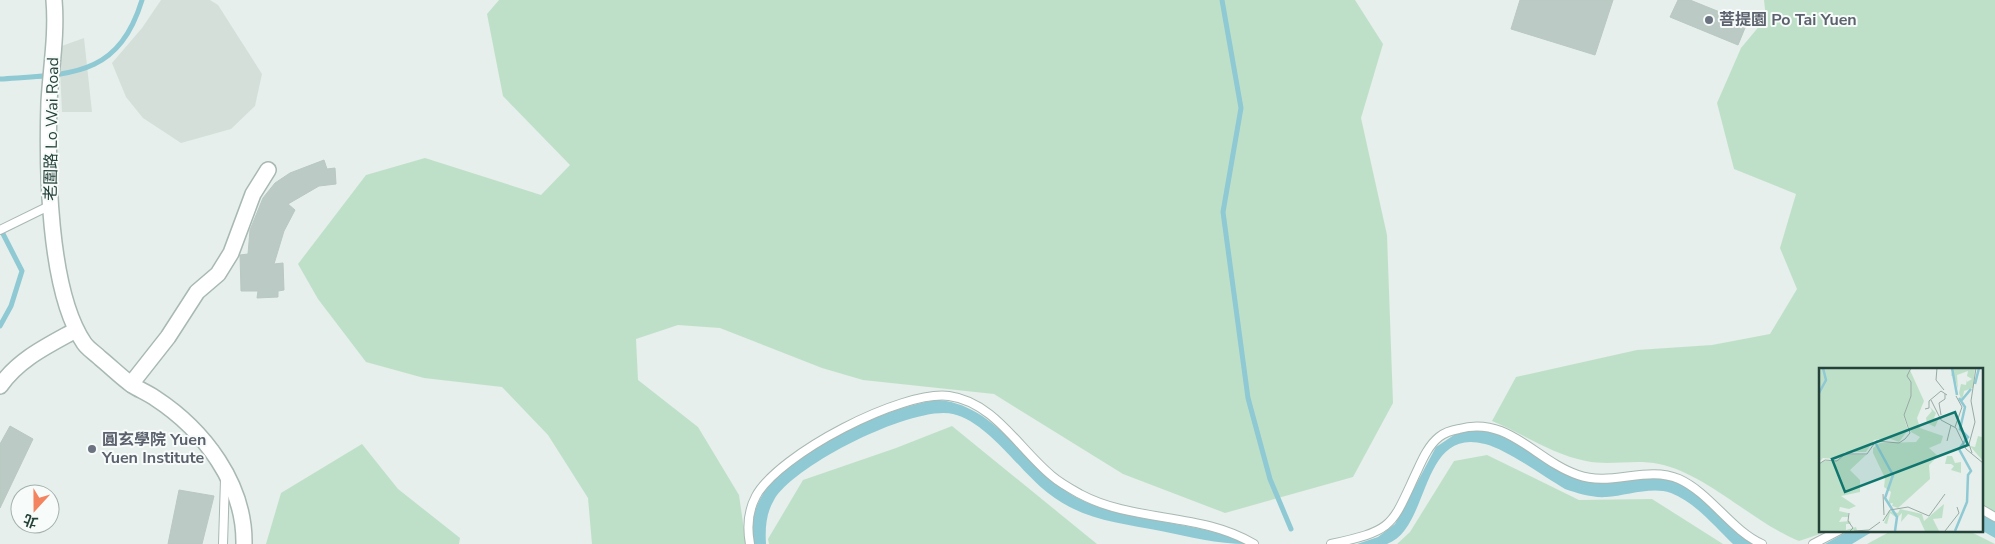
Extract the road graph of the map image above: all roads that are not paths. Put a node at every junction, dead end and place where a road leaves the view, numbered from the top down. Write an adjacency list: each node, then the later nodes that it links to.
1 (54, 0): 3 (street, 老圍路 Lo Wai Road)
2 (268, 170): 6 (street)
3 (51, 205): 4 (lane); 5 (street, 老圍路 Lo Wai Road)
4 (0, 230)
5 (76, 330): 6 (street, 老圍路 Lo Wai Road); 7 (street)
6 (132, 384): 8 (street, 老圍路 Lo Wai Road)
7 (0, 386)
8 (225, 471): 12 (lane); 13 (street, 老圍路 Lo Wai Road)
9 (1982, 510): 10 (lane)
10 (1995, 517)
11 (1836, 532): 18 (lane)
12 (223, 544)
13 (244, 544)
14 (750, 544): 15 (lane)
15 (1254, 544)
16 (1332, 544): 17 (lane)
17 (1762, 544)
18 (1813, 544)

